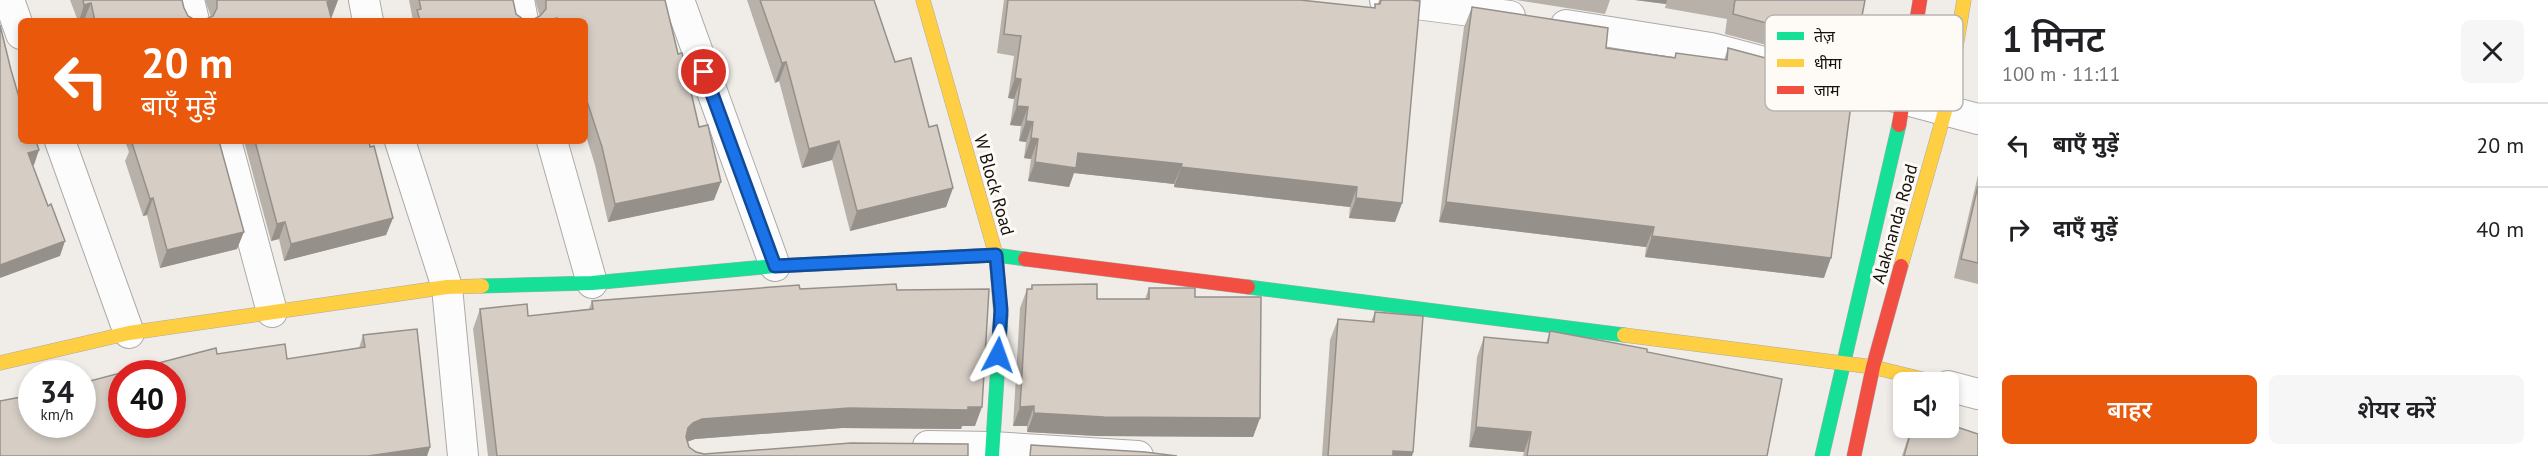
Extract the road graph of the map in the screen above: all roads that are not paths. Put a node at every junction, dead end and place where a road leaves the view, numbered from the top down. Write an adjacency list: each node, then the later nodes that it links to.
1 (9, 0): 15 (street)
2 (189, 0): 12 (street)
3 (364, 0): 13 (street)
4 (519, 0): 14 (street)
5 (679, 0): 25 (street)
6 (923, 0): 24 (street, W Block Road)
7 (1385, 0): 16 (street)
8 (1920, 0): 10 (street)
9 (1964, 0): 11 (street, Alaknanda Road)
10 (1918, 15)
11 (1961, 15)
12 (193, 18)
13 (367, 18)
14 (522, 18)
15 (18, 26)
16 (1765, 63)
17 (1902, 111): 31 (street)
18 (1945, 111): 19 (street); 32 (street, Alaknanda Road)
19 (1978, 119)
20 (61, 144): 29 (street)
21 (227, 144): 28 (street)
22 (401, 144): 27 (street)
23 (553, 144): 26 (street)
24 (996, 255): 25 (street); 31 (street); 37 (street, W Block Road)
25 (775, 266): 26 (street)
26 (592, 283): 27 (street)
27 (447, 288): 28 (street); 38 (street)
28 (272, 312): 29 (street)
29 (129, 333): 30 (street)
30 (0, 363)
31 (1845, 363): 32 (street); 40 (street)
32 (1873, 367): 33 (street); 41 (street, Alaknanda Road)
33 (1893, 372)
34 (1959, 389): 35 (street)
35 (1978, 394)
36 (900, 446): 37 (street)
37 (992, 451): 39 (street)
38 (463, 456)
39 (1138, 456)
40 (1822, 456)
41 (1854, 456)

